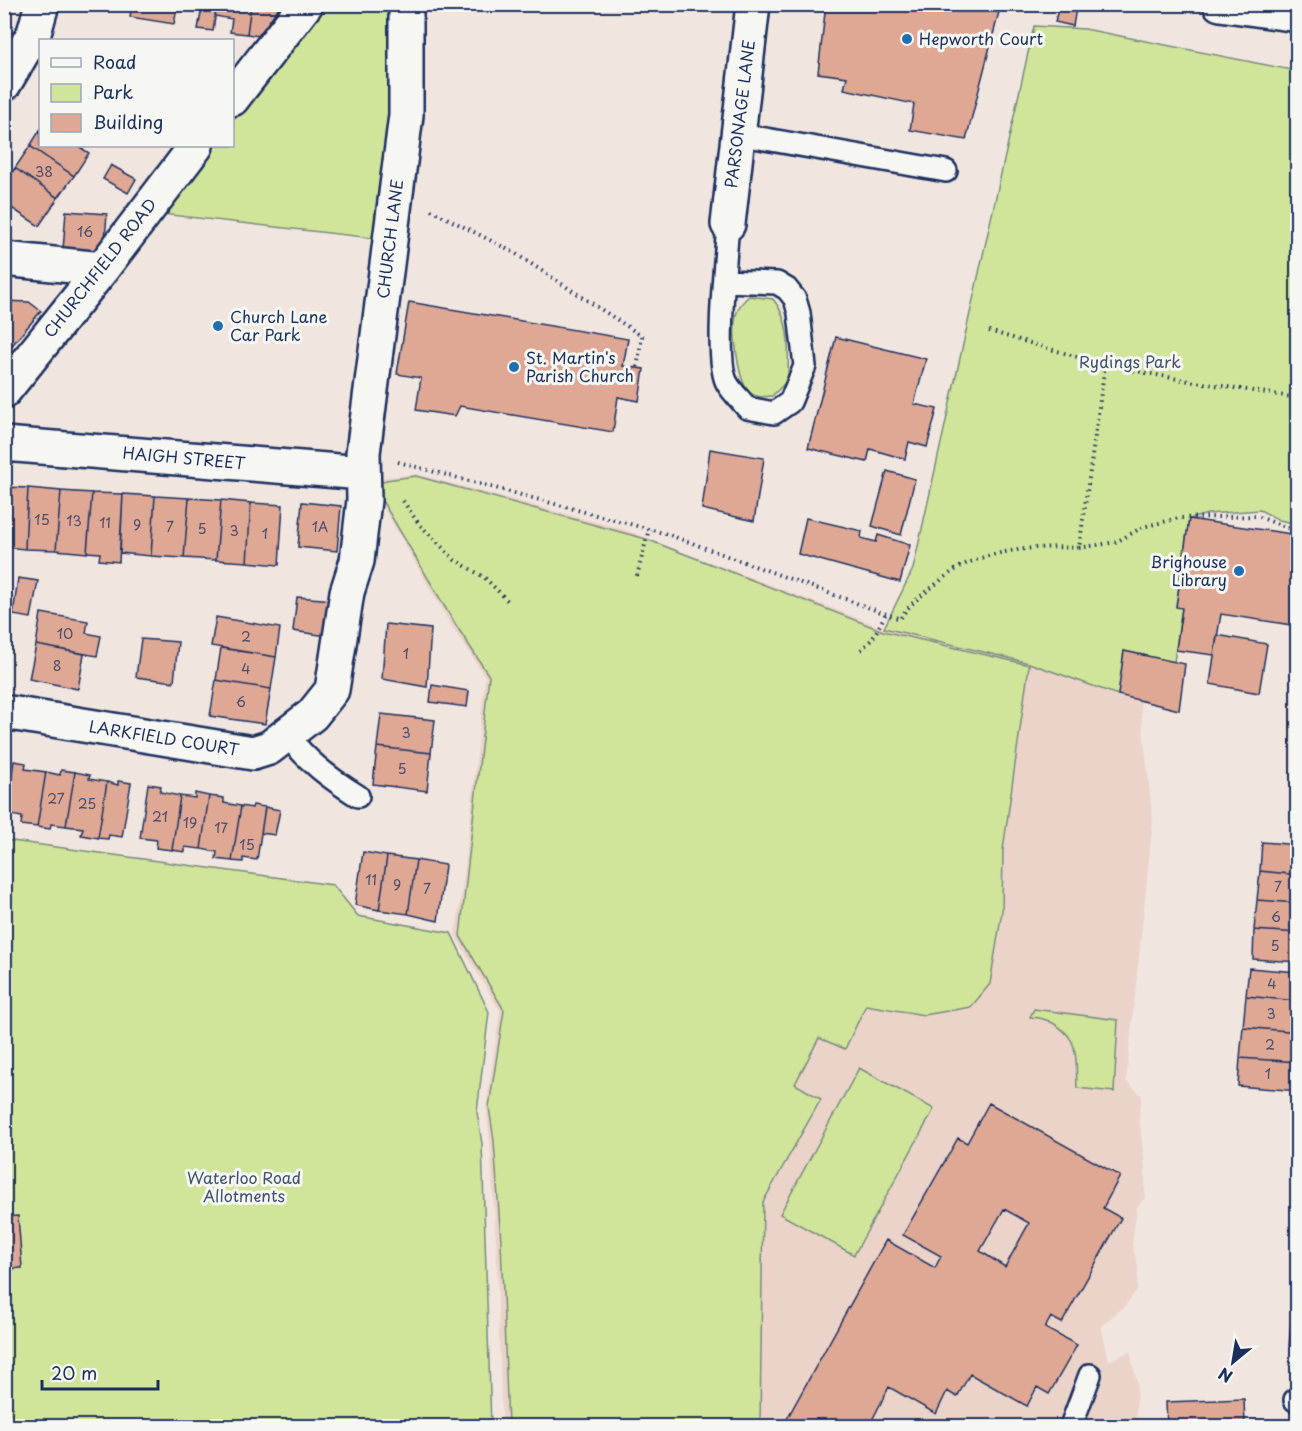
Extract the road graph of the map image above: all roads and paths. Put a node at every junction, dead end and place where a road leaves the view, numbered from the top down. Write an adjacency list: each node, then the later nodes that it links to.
1 (42, 4): 7 (street)
2 (306, 4): 8 (street)
3 (406, 4): 12 (street, CHURCH LANE)
4 (753, 4): 9 (street, PARSONAGE LANE)
5 (1220, 4): 6 (street)
6 (1298, 15)
7 (4, 84)
8 (234, 96)
9 (737, 134): 11 (lane); 13 (street, PARSONAGE LANE)
10 (195, 147): 15 (street, CHURCHFIELD ROAD)
11 (945, 171)
12 (396, 192): 19 (path); 24 (street, CHURCH LANE)
13 (728, 224): 16 (lane)
14 (9, 264): 15 (street)
15 (102, 269): 20 (street, CHURCHFIELD ROAD)
16 (724, 281): 16 (lane)
17 (989, 331): 18 (path)
18 (1105, 365): 21 (path); 29 (path)
19 (637, 368)
20 (4, 391)
21 (1298, 398)
22 (4, 444): 24 (street, HAIGH STREET)
23 (399, 462): 24 (path); 25 (path); 27 (path)
24 (363, 463): 35 (street, LARKFIELD COURT)
25 (400, 472)
26 (402, 493): 31 (path)
27 (649, 530): 30 (path); 32 (path)
28 (1298, 532): 29 (path)
29 (1079, 548): 32 (path)
30 (637, 576)
31 (510, 603)
32 (886, 613): 33 (path)
33 (861, 650)
34 (4, 712): 35 (street, LARKFIELD COURT)
35 (287, 734): 36 (lane)
36 (358, 796)
37 (1090, 1375): 38 (lane)
38 (1071, 1426)

